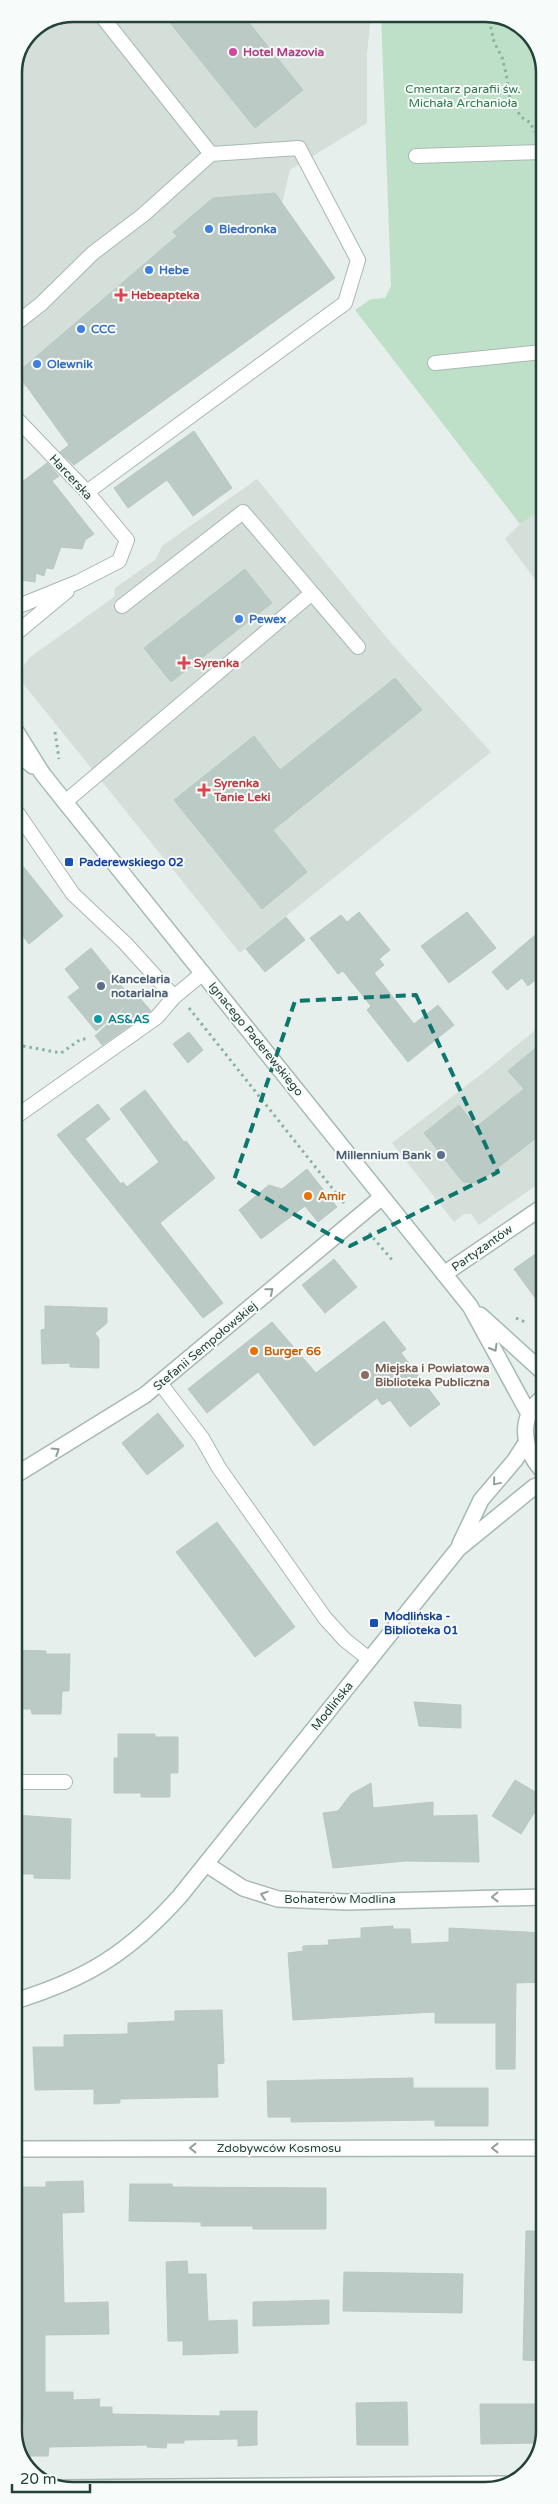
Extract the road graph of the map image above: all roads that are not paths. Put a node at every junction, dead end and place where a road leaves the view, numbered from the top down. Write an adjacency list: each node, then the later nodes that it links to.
1 (106, 22): 3 (lane)
2 (536, 152): 4 (lane)
3 (211, 154): 5 (lane); 9 (lane)
4 (416, 156)
5 (22, 319)
6 (536, 353): 7 (lane)
7 (435, 363)
8 (22, 424): 9 (lane, Harcerska)
9 (87, 492): 10 (lane, Harcerska)
10 (78, 582): 12 (lane); 14 (lane)
11 (312, 593): 13 (lane); 15 (lane); 19 (lane)
12 (22, 605)
13 (122, 606)
14 (22, 628)
15 (358, 647)
16 (22, 741): 18 (street, Ignacego Paderewskiego)
17 (22, 757): 18 (street, Ignacego Paderewskiego)
18 (42, 773): 19 (street, Ignacego Paderewskiego)
19 (65, 802): 21 (street, Ignacego Paderewskiego)
20 (22, 819): 22 (lane)
21 (203, 972): 22 (lane); 24 (street, Ignacego Paderewskiego)
22 (178, 993): 23 (lane)
23 (22, 1112)
24 (382, 1197): 26 (street, Ignacego Paderewskiego); 29 (street, Stefanii Sempołowskiej, one-way to 24)
25 (536, 1211): 26 (street, Partyzantów)
26 (444, 1274): 27 (street, Ignacego Paderewskiego)
27 (470, 1306): 28 (street, Ignacego Paderewskiego); 31 (street, Ignacego Paderewskiego, one-way to 31)
28 (536, 1365)
29 (160, 1383): 34 (street, Stefanii Sempołowskiej, one-way to 29); 37 (lane)
30 (536, 1407): 31 (street)
31 (530, 1414): 32 (street)
32 (526, 1443): 33 (street); 36 (street, Modlińska, one-way to 36)
33 (536, 1463)
34 (22, 1471)
35 (536, 1486): 36 (street, Modlińska)
36 (458, 1549): 37 (street, Modlińska)
37 (369, 1659): 40 (street, Modlińska)
38 (22, 1782): 39 (lane)
39 (65, 1782)
40 (206, 1864): 41 (street, Bohaterów Modlina, one-way to 40); 42 (street)
41 (536, 1897)
42 (22, 1999)
43 (536, 2148): 44 (street, Zdobywców Kosmosu, one-way to 44)
44 (22, 2149)

